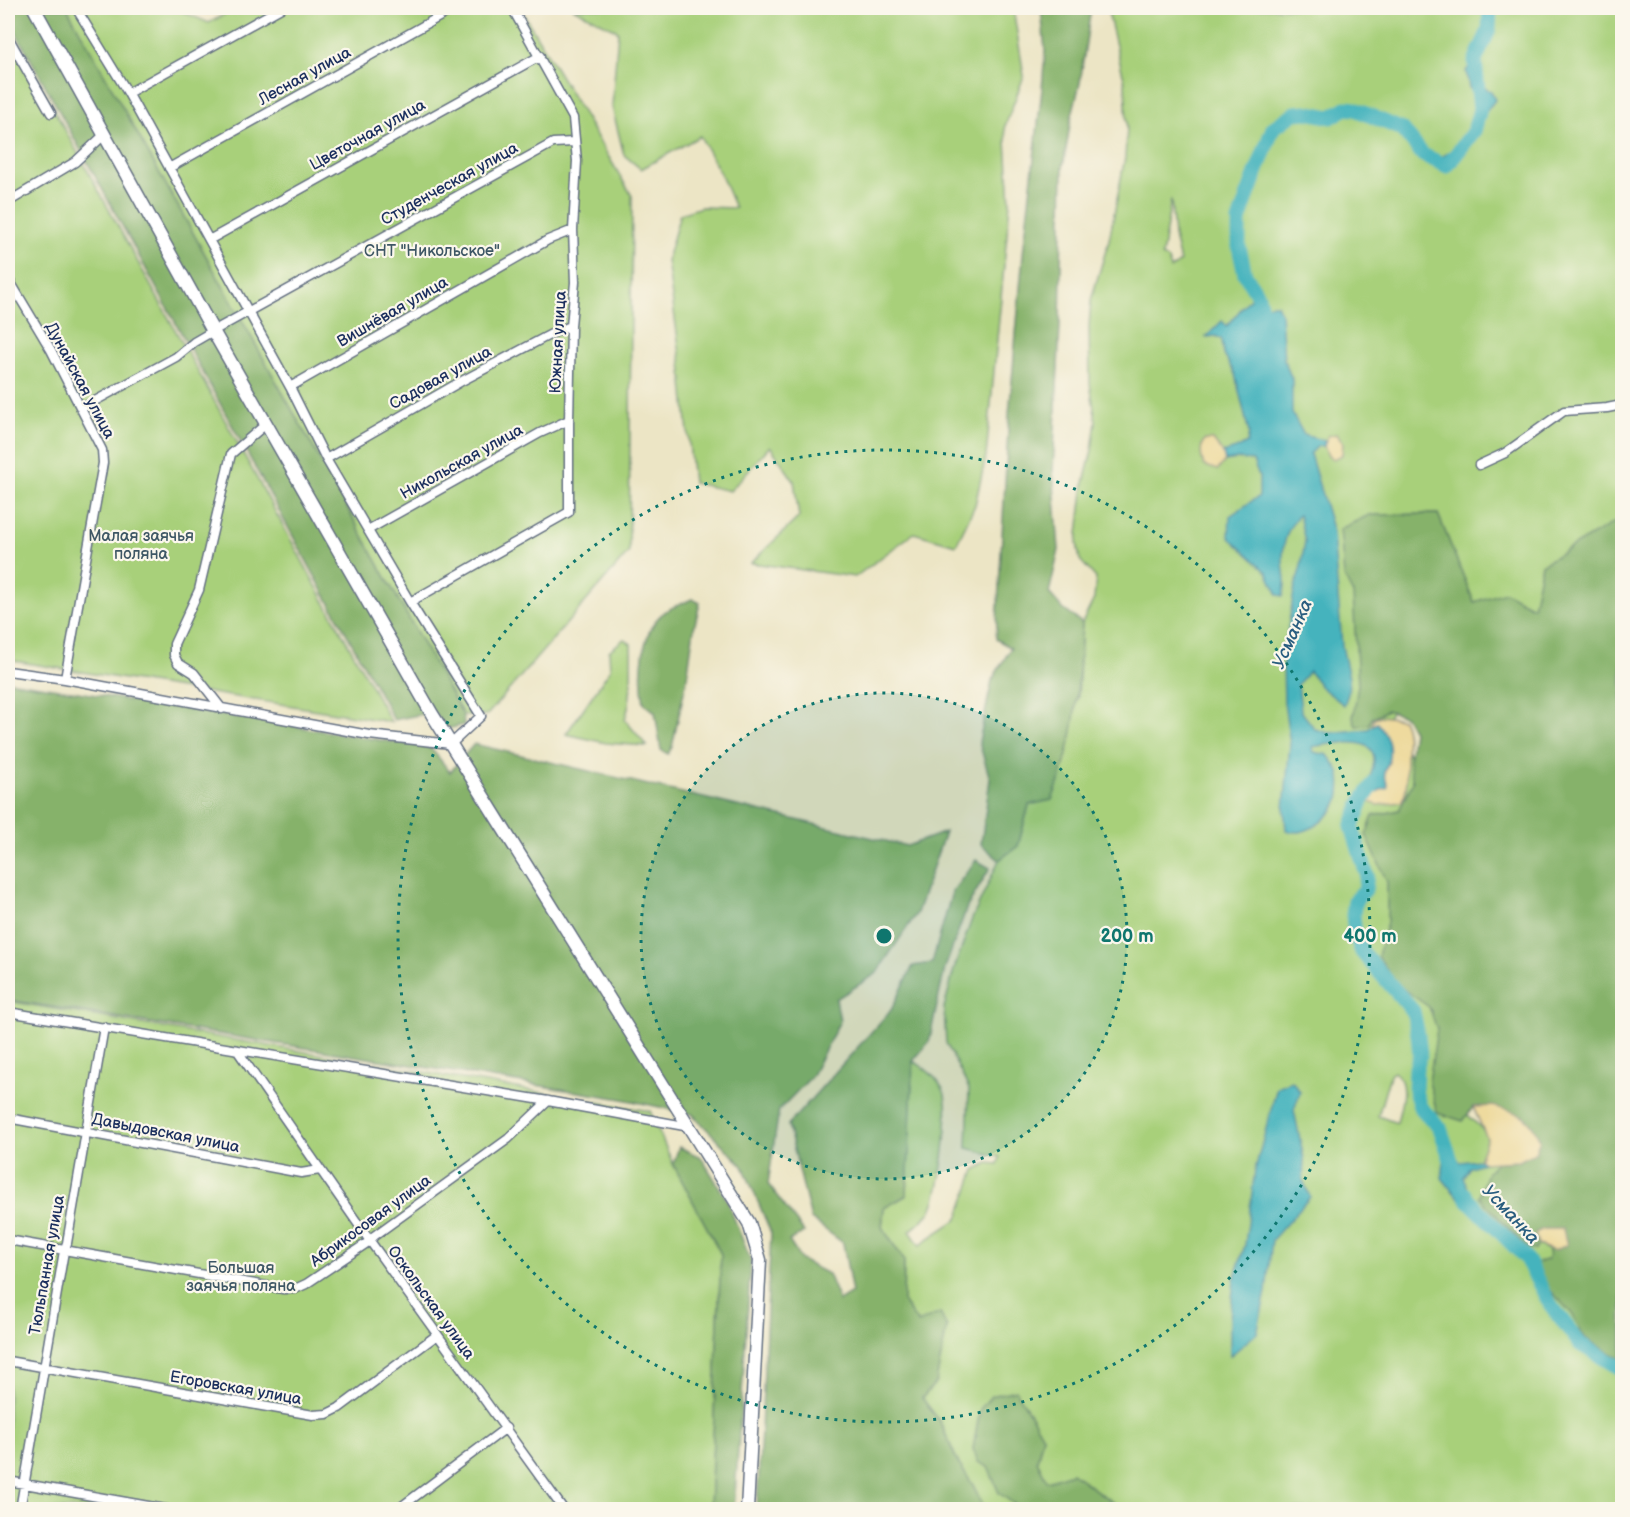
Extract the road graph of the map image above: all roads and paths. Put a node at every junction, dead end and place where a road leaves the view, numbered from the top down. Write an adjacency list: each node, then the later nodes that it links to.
1 (34, 8): 10 (street)
2 (76, 8): 8 (street)
3 (281, 8): 8 (street)
4 (455, 8): 12 (street, Лесная улица)
5 (512, 8): 7 (street, Южная улица)
6 (8, 37): 9 (street)
7 (540, 56): 11 (street, Южная улица); 15 (street, Цветочная улица)
8 (129, 93): 12 (street)
9 (51, 113)
10 (105, 134): 13 (street); 19 (street)
11 (574, 142): 14 (street, Южная улица); 17 (street, Студенческая улица)
12 (169, 168): 15 (street)
13 (8, 202)
14 (573, 230): 18 (street, Южная улица); 20 (street, Вишнёвая улица)
15 (209, 240): 17 (street)
16 (8, 278): 22 (street, Дунайская улица)
17 (248, 314): 19 (street, Студенческая улица); 20 (street)
18 (571, 326): 23 (street, Южная улица); 25 (street, Садовая улица)
19 (213, 331): 22 (street, Студенческая улица); 24 (street)
20 (290, 387): 25 (street)
21 (1623, 405): 26 (street)
22 (82, 408): 30 (street, Дунайская улица)
23 (569, 420): 27 (street, Никольская улица); 28 (street, Южная улица)
24 (266, 424): 31 (street); 32 (street)
25 (326, 459): 27 (street)
26 (1479, 465)
27 (368, 530): 28 (street)
28 (410, 602): 32 (street)
29 (8, 671): 30 (street)
30 (65, 679): 31 (street)
31 (222, 709): 32 (street)
32 (451, 744): 38 (street)
33 (8, 1012): 34 (street)
34 (104, 1027): 35 (street); 39 (street, Тюльпанная улица)
35 (237, 1050): 36 (street); 40 (street, Оскольская улица)
36 (548, 1101): 38 (street); 42 (street, Абрикосовая улица)
37 (8, 1118): 39 (street, Давыдовская улица)
38 (690, 1127): 54 (street)
39 (87, 1132): 40 (street, Давыдовская улица); 43 (street, Тюльпанная улица)
40 (320, 1170): 42 (street, Оскольская улица)
41 (8, 1240): 43 (street, Абрикосовая улица)
42 (370, 1241): 43 (street, Абрикосовая улица); 44 (street, Оскольская улица)
43 (64, 1251): 46 (street, Тюльпанная улица)
44 (437, 1335): 46 (street, Егоровская улица); 47 (street, Оскольская улица)
45 (8, 1361): 46 (street, Егоровская улица)
46 (43, 1368): 49 (street, Тюльпанная улица)
47 (506, 1428): 52 (street); 53 (street, Оскольская улица)
48 (8, 1481): 49 (street)
49 (24, 1484): 50 (street, Тюльпанная улица); 51 (street)
50 (20, 1509)
51 (171, 1509)
52 (397, 1509)
53 (564, 1509)
54 (747, 1509)

